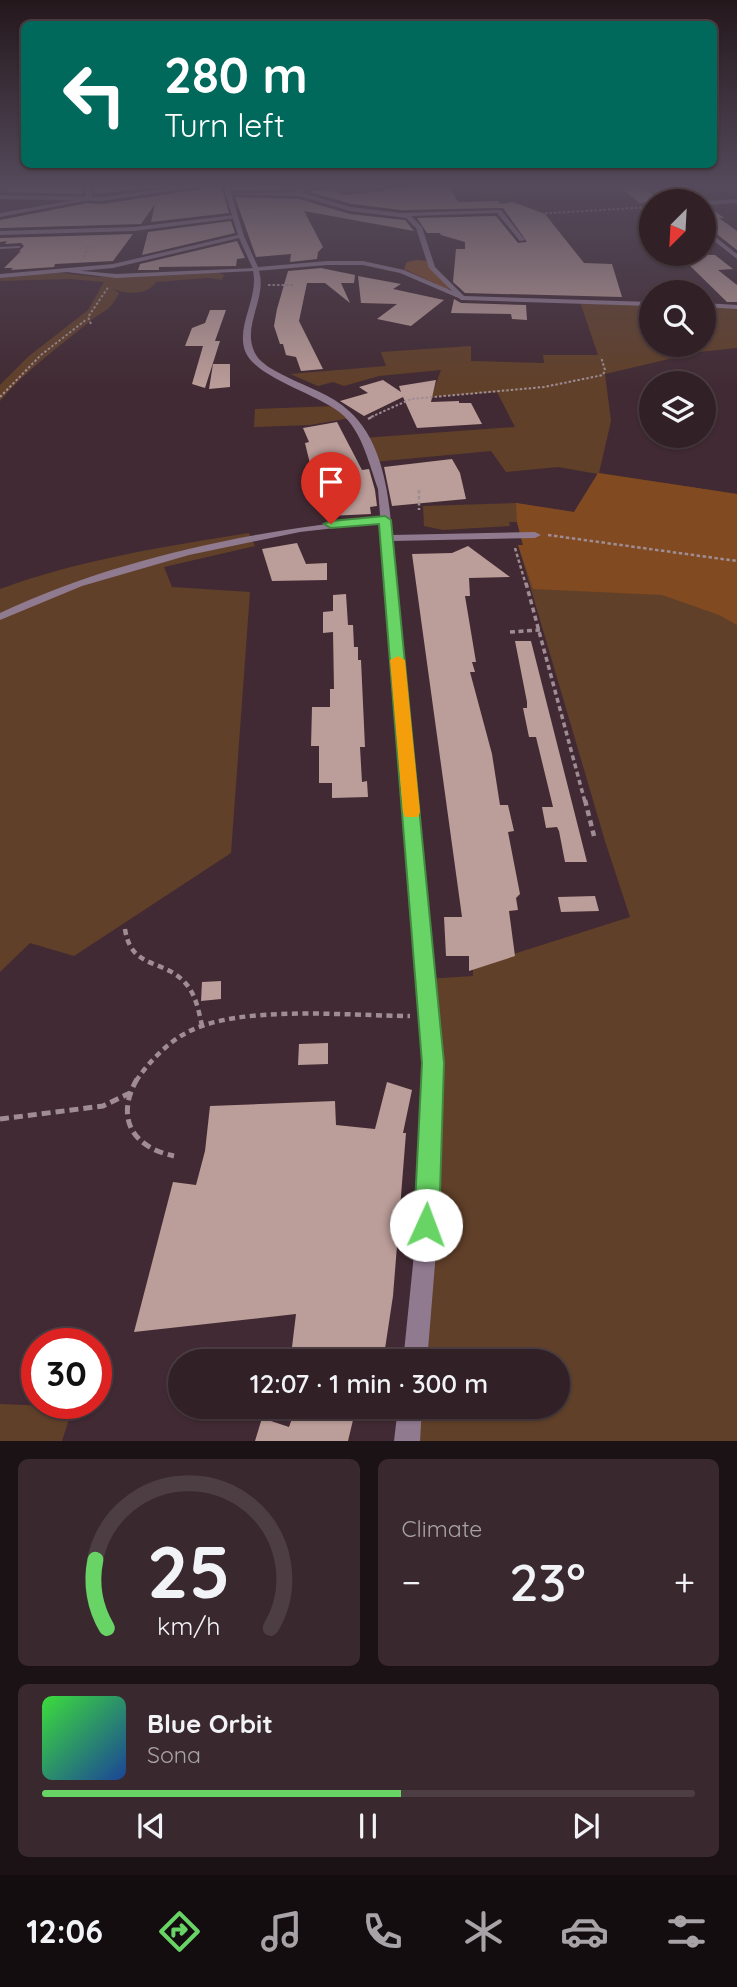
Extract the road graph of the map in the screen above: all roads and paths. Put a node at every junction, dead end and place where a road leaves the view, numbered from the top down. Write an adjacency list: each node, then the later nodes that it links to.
1 (167, 253): 5 (street)
2 (249, 253): 4 (street)
3 (427, 253): 10 (street)
4 (256, 269): 7 (street); 9 (street); 10 (street)
5 (61, 271): 6 (street); 7 (street)
6 (0, 276)
7 (116, 276): 14 (path)
8 (294, 285): 9 (path)
9 (259, 286): 18 (street)
10 (461, 298): 11 (street)
11 (639, 303)
12 (716, 306): 13 (street)
13 (737, 307)
14 (87, 319): 15 (path); 17 (path)
15 (91, 324)
16 (601, 357): 18 (path)
17 (0, 397)
18 (356, 427): 21 (street)
19 (419, 490): 20 (path)
20 (419, 510)
21 (385, 520): 24 (street); 26 (lane)
22 (499, 535): 23 (street); 24 (street); 27 (path)
23 (535, 535): 25 (path)
24 (386, 538): 31 (street)
25 (737, 561)
26 (0, 617)
27 (540, 631): 28 (path); 29 (path)
28 (510, 632)
29 (594, 836)
30 (125, 929): 32 (path)
31 (429, 1016): 32 (path); 36 (street)
32 (202, 1026): 33 (path)
33 (130, 1093): 34 (path); 35 (path)
34 (0, 1119)
35 (174, 1156)
36 (416, 1349)
37 (409, 1419): 38 (street)
38 (407, 1441)

